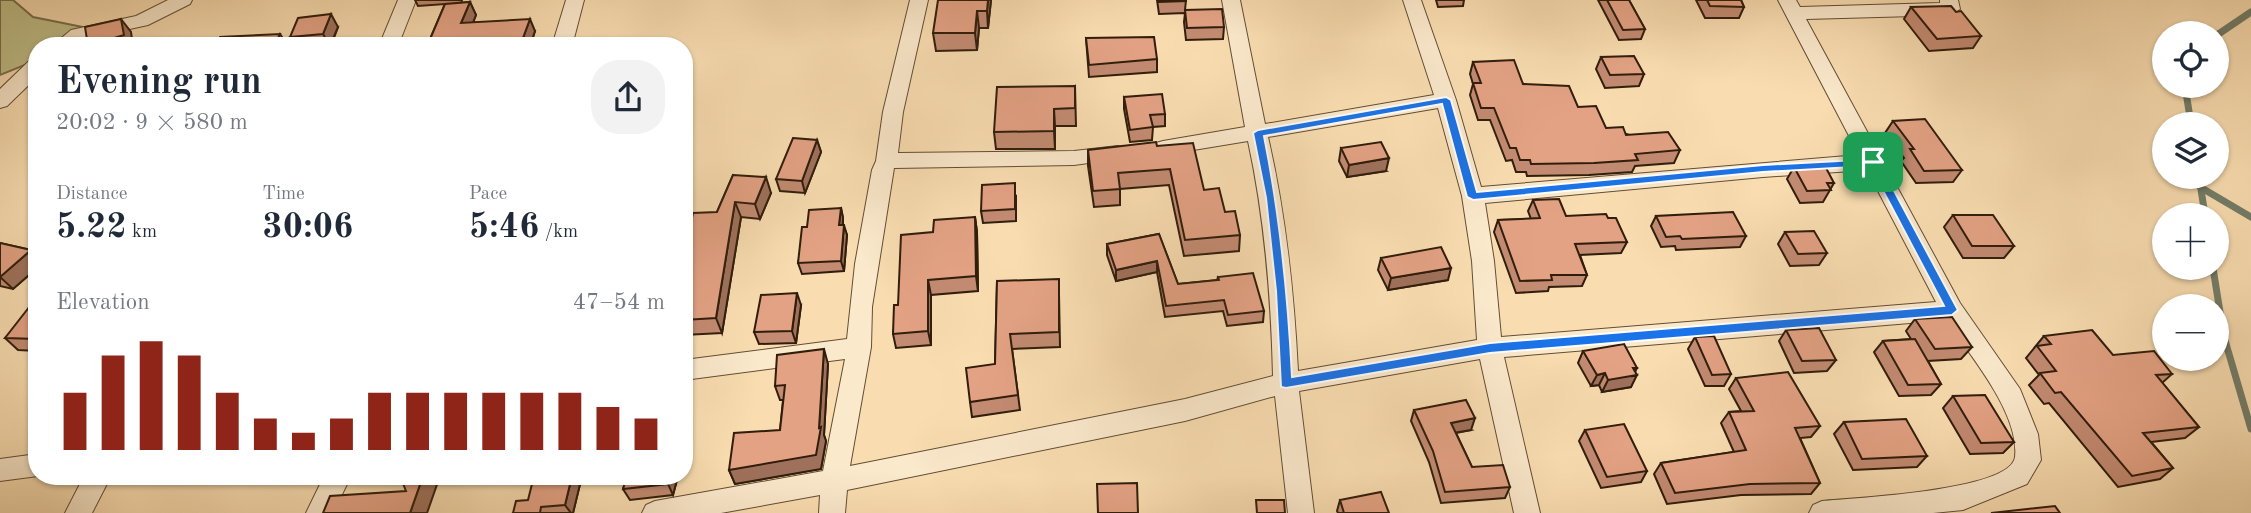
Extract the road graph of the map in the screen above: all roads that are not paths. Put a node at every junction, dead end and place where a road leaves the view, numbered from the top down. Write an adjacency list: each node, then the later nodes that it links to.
1 (183, 0): 9 (street)
2 (407, 0): 10 (street)
3 (575, 0): 11 (street)
4 (919, 0): 16 (street)
5 (1231, 0): 15 (street)
6 (1412, 0): 13 (street)
7 (1949, 0): 8 (street)
8 (1791, 7): 17 (street)
9 (74, 37)
10 (392, 37)
11 (565, 37)
12 (28, 74): 14 (street)
13 (1446, 100): 15 (street); 18 (street)
14 (0, 102)
15 (1258, 133): 16 (street); 23 (street)
16 (887, 161): 20 (street)
17 (1873, 162): 18 (street); 19 (street)
18 (1473, 197): 21 (street)
19 (1952, 310): 21 (street); 35 (street)
20 (859, 347): 22 (street); 26 (street)
21 (1490, 348): 23 (street); 34 (street)
22 (693, 369)
23 (1286, 383): 26 (street); 33 (street)
24 (28, 466): 25 (street)
25 (0, 470)
26 (834, 481): 31 (street); 32 (street)
27 (93, 485): 29 (street)
28 (334, 485): 30 (street)
29 (78, 513)
30 (320, 513)
31 (655, 513)
32 (832, 513)
33 (1301, 513)
34 (1527, 513)
35 (1822, 513)

